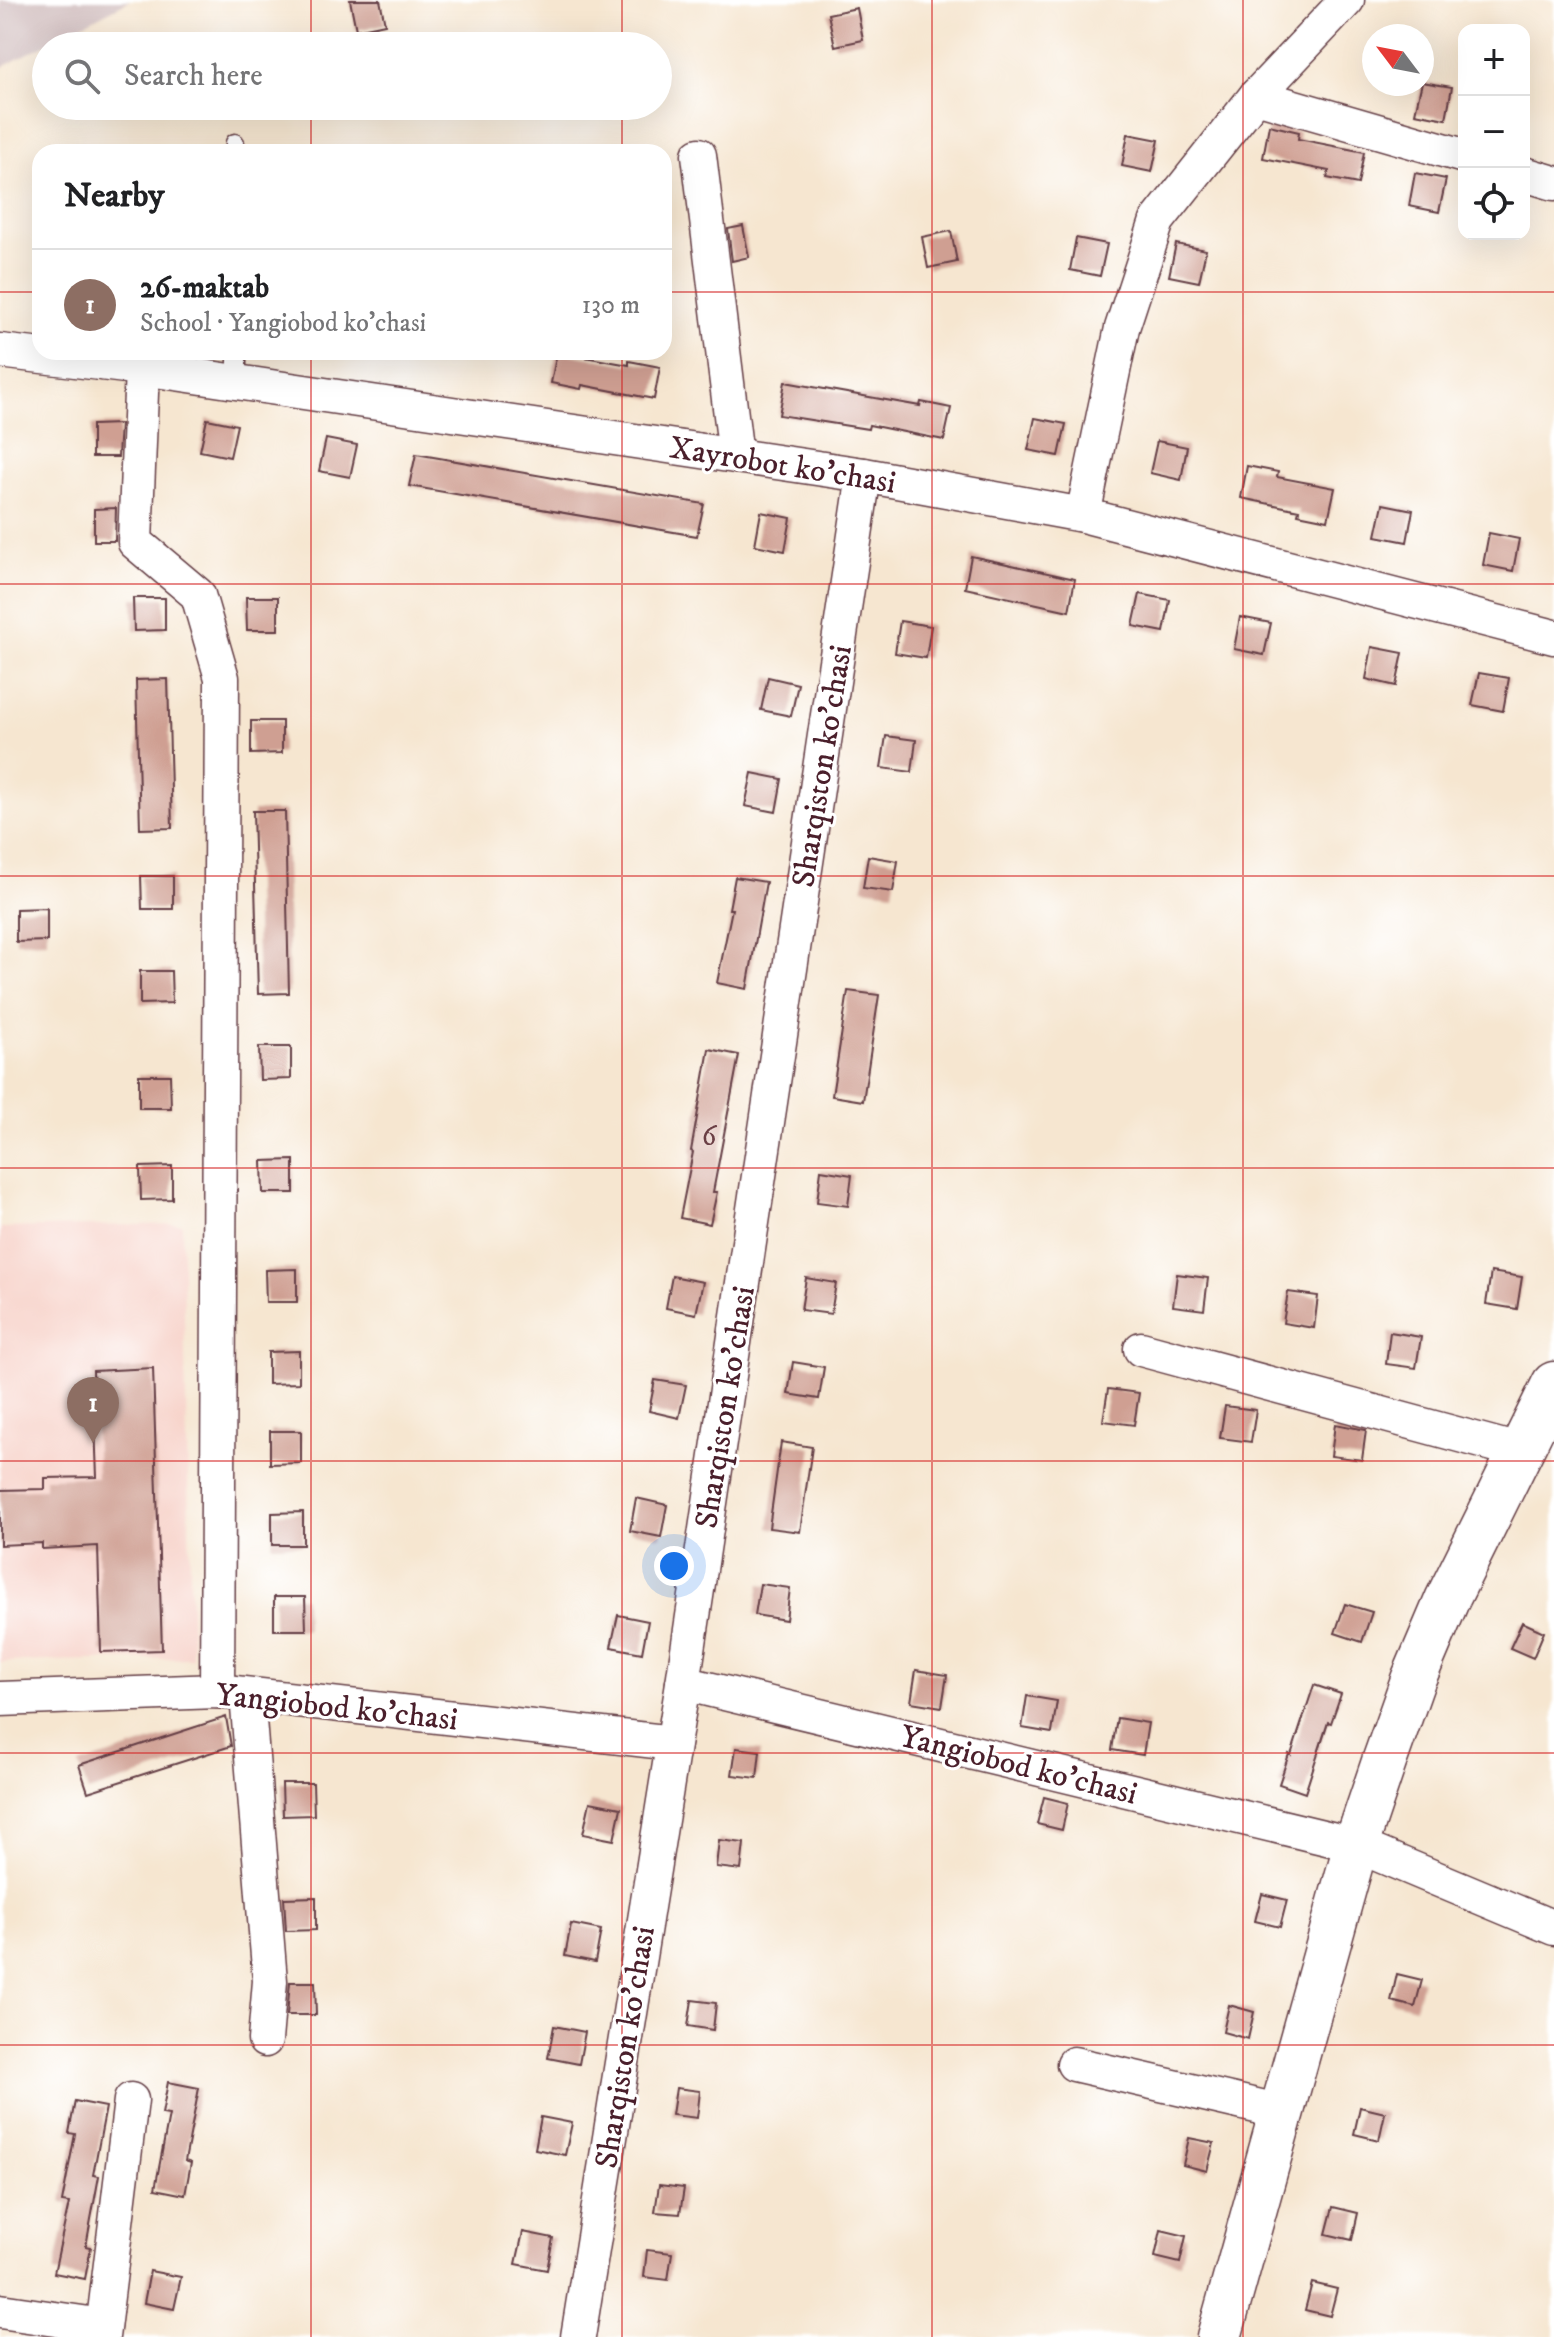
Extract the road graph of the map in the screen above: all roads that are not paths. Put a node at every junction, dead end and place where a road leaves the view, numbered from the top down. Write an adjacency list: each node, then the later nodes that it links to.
1 (1347, 0): 2 (street)
2 (1256, 96): 3 (street); 14 (street)
3 (1458, 154)
4 (699, 155): 12 (street)
5 (1530, 176): 6 (street)
6 (1554, 183)
7 (0, 351): 8 (street, Xayrobot ko'chasi)
8 (32, 355)
9 (75, 360): 10 (street, Xayrobot ko'chasi)
10 (142, 368): 11 (street, Xayrobot ko'chasi); 20 (street)
11 (237, 368): 12 (street, Xayrobot ko'chasi)
12 (736, 456): 13 (street, Xayrobot ko'chasi)
13 (864, 475): 14 (street, Xayrobot ko'chasi); 19 (street, Sharqiston ko'chasi)
14 (1083, 515): 15 (street, Xayrobot ko'chasi)
15 (1554, 637)
16 (1141, 1349): 18 (street)
17 (1554, 1384): 18 (main road)
18 (1519, 1451): 23 (main road)
19 (683, 1683): 22 (street, Sharqiston ko'chasi); 23 (street, Yangiobod ko'chasi)
20 (232, 1693): 21 (street, Yangiobod ko'chasi); 22 (street, Yangiobod ko'chasi); 25 (street)
21 (0, 1699)
22 (673, 1743): 31 (street, Sharqiston ko'chasi)
23 (1356, 1845): 24 (street, Yangiobod ko'chasi); 28 (main road)
24 (1554, 1928)
25 (265, 2040)
26 (1074, 2064): 28 (street)
27 (131, 2100): 30 (street)
28 (1282, 2112): 32 (main road)
29 (0, 2311): 30 (street)
30 (102, 2332)
31 (578, 2337)
32 (1219, 2337)

